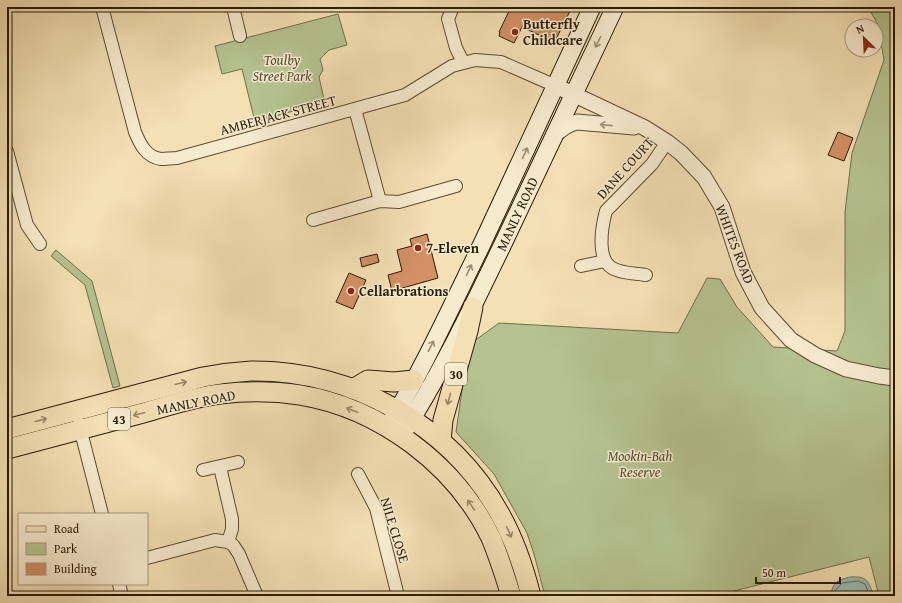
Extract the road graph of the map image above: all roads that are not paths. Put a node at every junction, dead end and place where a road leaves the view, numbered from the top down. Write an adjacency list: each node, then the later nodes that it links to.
1 (102, 7): 10 (street, AMBERJACK STREET)
2 (233, 7): 6 (street)
3 (453, 7): 7 (street)
4 (592, 7): 8 (main road, MANLY ROAD / 30)
5 (615, 7): 9 (main road, MANLY ROAD / 30, one-way to 9)
6 (240, 36)
7 (462, 62): 8 (street, AMBERJACK STREET); 10 (street, AMBERJACK STREET)
8 (556, 86): 9 (street, WHITES ROAD); 24 (main road, MANLY ROAD / 30, one-way to 8)
9 (573, 94): 11 (street, WHITES ROAD); 12 (main road, MANLY ROAD / 30)
10 (355, 109): 16 (street)
11 (645, 128): 12 (street, one-way to 12); 13 (street, WHITES ROAD)
12 (554, 136): 22 (main road, MANLY ROAD / 30)
13 (667, 142): 19 (street, DANE COURT); 23 (street, WHITES ROAD)
14 (7, 151): 18 (street)
15 (456, 186): 16 (street)
16 (380, 201): 17 (street)
17 (313, 220)
18 (40, 244)
19 (605, 261): 20 (street); 21 (street)
20 (581, 266)
21 (646, 275)
22 (473, 307): 27 (main road, MANLY ROAD); 31 (main road, 30, one-way to 31)
23 (895, 378)
24 (414, 380): 25 (main road); 27 (main road, MANLY ROAD / 30)
25 (353, 389): 26 (main road, MANLY ROAD / 43, one-way to 25); 27 (main road, MANLY ROAD / 43)
26 (76, 411): 28 (main road, MANLY ROAD / 43, one-way to 26); 29 (street)
27 (406, 414): 30 (main road, MANLY ROAD / 30); 31 (main road, MANLY ROAD / 43)
28 (7, 429)
29 (81, 429): 30 (main road, MANLY ROAD / 43, one-way to 29); 32 (main road, MANLY ROAD / 43); 37 (street)
30 (394, 432): 44 (main road, one-way to 30)
31 (441, 441): 45 (main road, MANLY ROAD, one-way to 45)
32 (7, 449)
33 (238, 462): 34 (street)
34 (220, 467): 35 (street); 38 (street)
35 (203, 470)
36 (358, 474): 43 (street, NILE CLOSE)
37 (102, 513)
38 (228, 542): 39 (street); 42 (street)
39 (148, 558)
40 (119, 585): 41 (street)
41 (122, 596)
42 (257, 596)
43 (398, 596)
44 (511, 596)
45 (531, 596)

